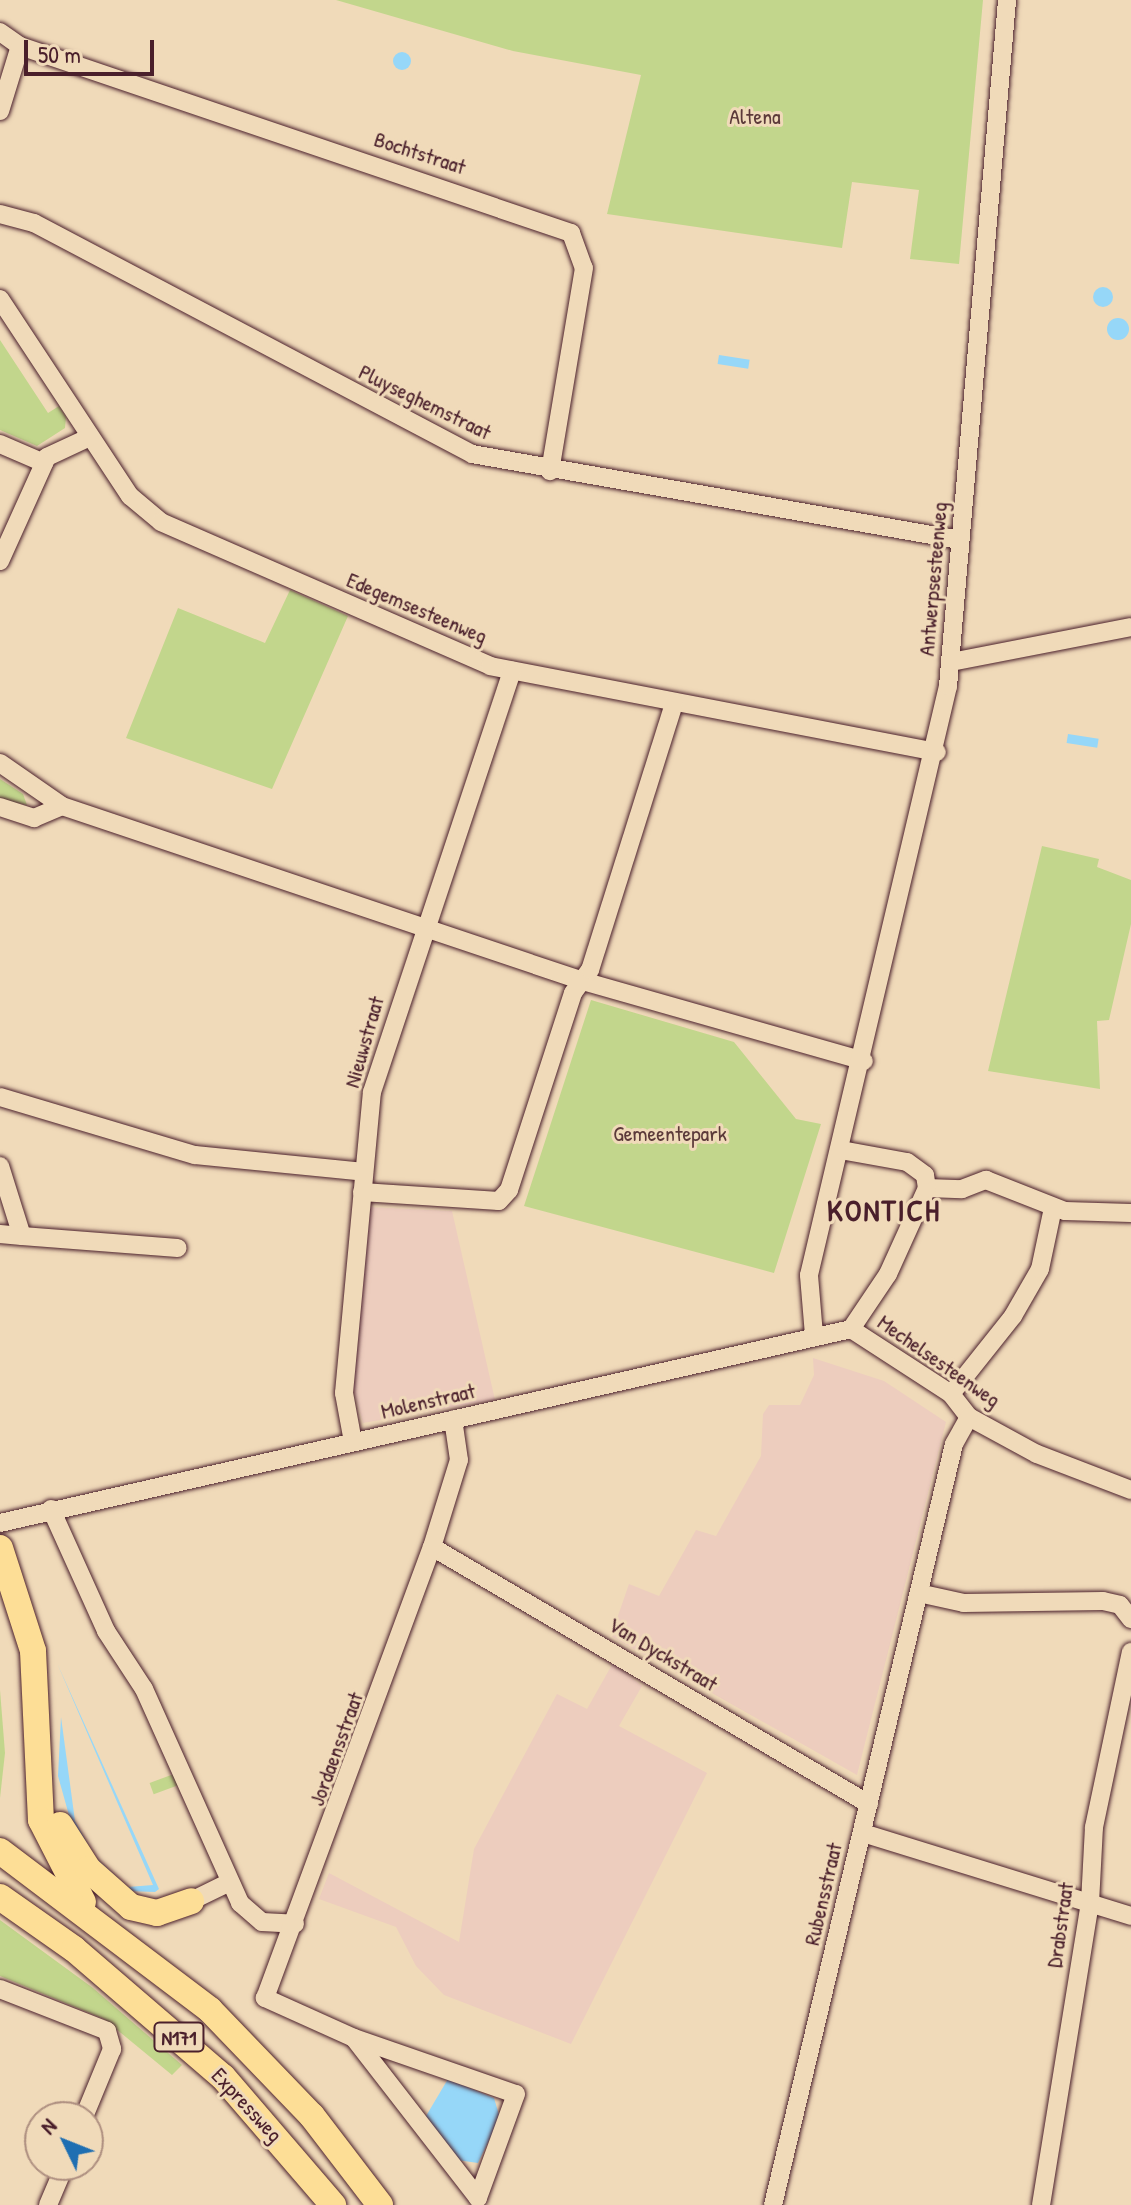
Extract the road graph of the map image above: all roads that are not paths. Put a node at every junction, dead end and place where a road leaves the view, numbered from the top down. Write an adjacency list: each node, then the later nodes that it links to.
1 (1007, 0): 11 (street, Antwerpsesteenweg)
2 (0, 32): 3 (street)
3 (20, 46): 4 (street); 10 (street, Bochtstraat)
4 (0, 111)
5 (0, 214): 10 (street, Pluyseghemstraat)
6 (0, 299): 7 (street, Edegemsesteenweg)
7 (90, 437): 9 (street); 15 (street, Edegemsesteenweg)
8 (0, 444): 9 (street)
9 (44, 463): 12 (street)
10 (550, 471): 11 (street, Pluyseghemstraat)
11 (960, 540): 14 (street, Antwerpsesteenweg)
12 (0, 561)
13 (1131, 627): 14 (street)
14 (951, 662): 17 (street, Antwerpsesteenweg)
15 (512, 671): 16 (street, Edegemsesteenweg); 21 (street, Nieuwstraat)
16 (674, 703): 17 (street, Edegemsesteenweg); 22 (street)
17 (937, 752): 23 (street, Antwerpsesteenweg)
18 (0, 763): 19 (street)
19 (62, 806): 20 (street); 21 (street)
20 (0, 807)
21 (425, 930): 22 (street); 27 (street, Nieuwstraat)
22 (583, 981): 23 (street); 29 (street)
23 (864, 1061): 25 (street, Antwerpsesteenweg)
24 (0, 1097): 27 (street)
25 (840, 1150): 28 (street); 36 (street, Antwerpsesteenweg)
26 (0, 1166): 33 (street)
27 (364, 1172): 29 (street, Nieuwstraat)
28 (927, 1188): 30 (street); 35 (street)
29 (362, 1192): 40 (street, Nieuwstraat)
30 (1053, 1208): 31 (street); 37 (street)
31 (1131, 1213)
32 (0, 1234): 33 (street)
33 (22, 1236): 34 (street)
34 (178, 1248)
35 (851, 1329): 36 (street, Molenstraat); 37 (street, Mechelsesteenweg)
36 (814, 1335): 39 (street, Molenstraat)
37 (951, 1394): 38 (street, Mechelsesteenweg)
38 (969, 1417): 41 (street, Mechelsesteenweg); 46 (street, Rubensstraat)
39 (453, 1419): 40 (street, Molenstraat); 44 (street, Jordaensstraat)
40 (353, 1442): 42 (street, Molenstraat)
41 (1131, 1490)
42 (51, 1509): 43 (street, Molenstraat); 53 (street)
43 (0, 1523)
44 (432, 1547): 50 (street, Van Dyckstraat); 59 (street, Jordaensstraat)
45 (0, 1548): 49 (highway, N171)
46 (923, 1594): 47 (street); 50 (street, Rubensstraat)
47 (1126, 1612)
48 (1131, 1652): 56 (street, Drabstraat)
49 (42, 1769): 55 (highway); 57 (highway, N171)
50 (869, 1804): 51 (street, Rubensstraat)
51 (863, 1833): 56 (street); 67 (street, Rubensstraat)
52 (0, 1851): 57 (highway, N171)
53 (230, 1882): 55 (street); 59 (street)
54 (0, 1897): 65 (highway, Expressweg / N171)
55 (191, 1901)
56 (1090, 1903): 58 (street); 68 (street, Drabstraat)
57 (88, 1912): 66 (highway, Expressweg / N171)
58 (1131, 1916)
59 (295, 1924): 61 (street, Jordaensstraat)
60 (0, 1989): 62 (street)
61 (354, 2038): 61 (street, Jordaensstraat)
62 (91, 2101)
63 (58, 2181): 64 (street)
64 (48, 2205)
65 (333, 2205)
66 (380, 2205)
67 (773, 2205)
68 (1041, 2205)

